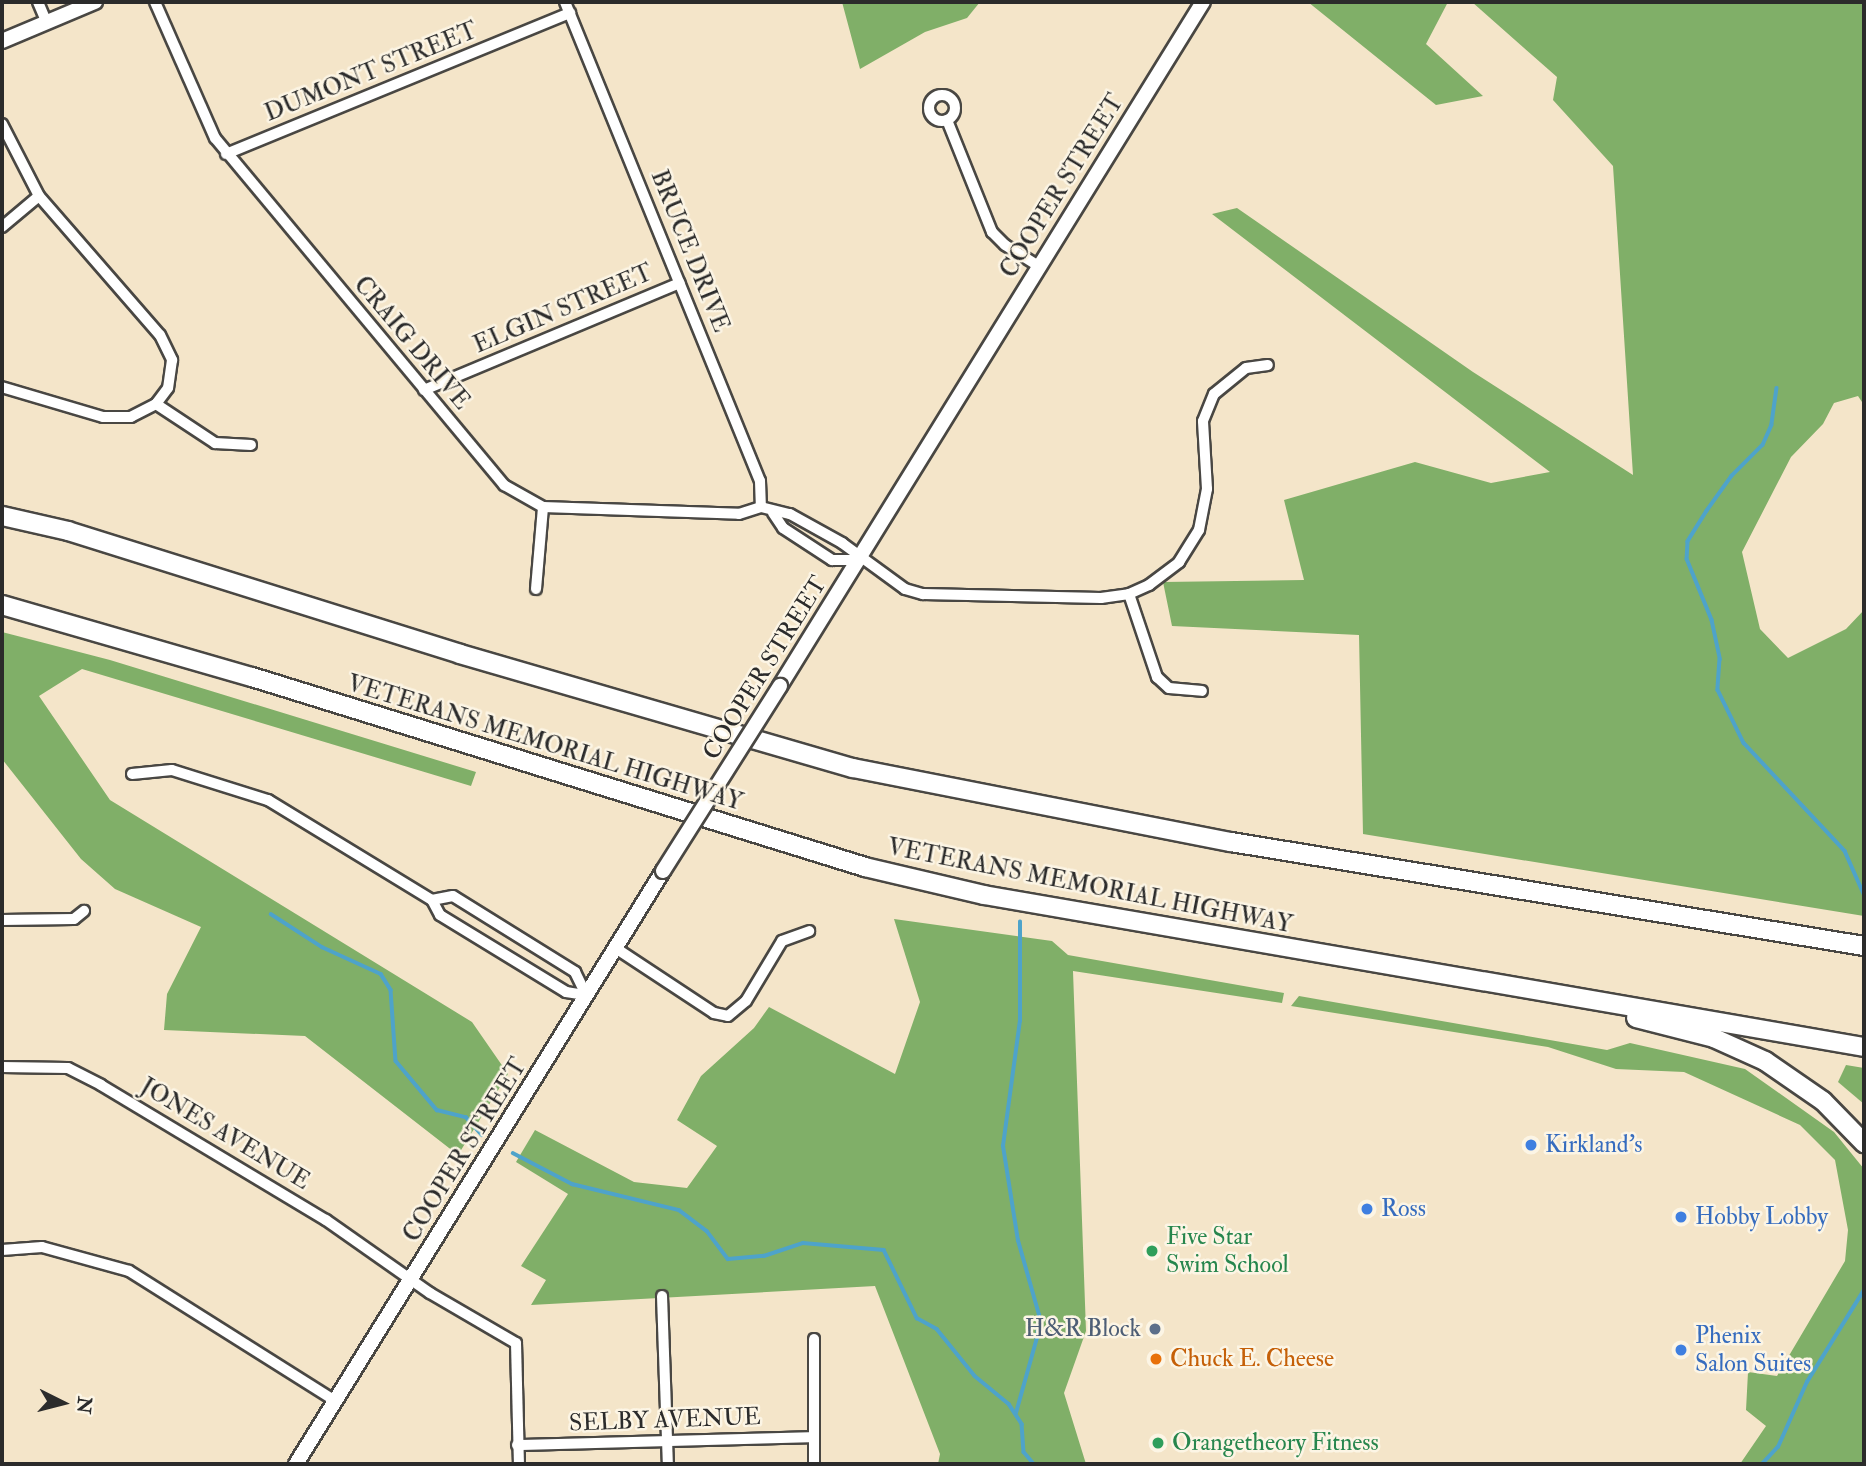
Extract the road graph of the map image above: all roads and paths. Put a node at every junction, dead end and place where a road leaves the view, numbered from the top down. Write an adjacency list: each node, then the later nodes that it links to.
1 (38, 2): 7 (street)
2 (96, 2): 7 (main road)
3 (155, 2): 11 (street, CRAIG DRIVE)
4 (565, 2): 6 (street, BRUCE DRIVE)
5 (1203, 2): 14 (main road, COOPER STREET)
6 (570, 13): 11 (street, DUMONT STREET); 15 (street, BRUCE DRIVE)
7 (46, 21): 8 (main road)
8 (2, 41)
9 (947, 120): 14 (street)
10 (2, 124): 12 (street)
11 (226, 154): 18 (street, CRAIG DRIVE)
12 (39, 196): 13 (street); 19 (street)
13 (2, 228)
14 (1039, 266): 25 (main road, COOPER STREET)
15 (680, 283): 18 (street, ELGIN STREET); 21 (street, BRUCE DRIVE)
16 (1268, 365): 27 (street)
17 (2, 387): 19 (street)
18 (424, 390): 22 (street, CRAIG DRIVE)
19 (156, 404): 20 (street)
20 (251, 445)
21 (761, 507): 22 (street, CRAIG DRIVE); 23 (street)
22 (543, 508): 26 (street)
23 (773, 513): 25 (street); 25 (street)
24 (2, 516): 35 (highway)
25 (860, 560): 27 (street); 36 (main road, COOPER STREET, bridge)
26 (536, 589)
27 (1129, 594): 29 (street)
28 (2, 605): 37 (highway, VETERANS MEMORIAL HIGHWAY)
29 (1202, 691)
30 (132, 774): 31 (street)
31 (432, 900): 38 (street); 38 (street)
32 (83, 911): 33 (street)
33 (2, 920)
34 (809, 931): 36 (street)
35 (1864, 946)
36 (617, 948): 38 (main road, COOPER STREET)
37 (1461, 979): 39 (highway, VETERANS MEMORIAL HIGHWAY); 41 (highway)
38 (586, 995): 43 (main road, COOPER STREET)
39 (1864, 1047)
40 (2, 1067): 43 (street, JONES AVENUE)
41 (1864, 1143)
42 (2, 1250): 46 (street)
43 (413, 1278): 46 (main road, COOPER STREET); 49 (street, JONES AVENUE)
44 (662, 1296): 48 (street)
45 (814, 1339): 47 (street)
46 (334, 1400): 50 (main road, COOPER STREET)
47 (813, 1437): 48 (street, SELBY AVENUE); 53 (street)
48 (667, 1441): 49 (street, SELBY AVENUE); 52 (street)
49 (517, 1446): 51 (street)
50 (296, 1464)
51 (519, 1464)
52 (668, 1464)
53 (814, 1464)

